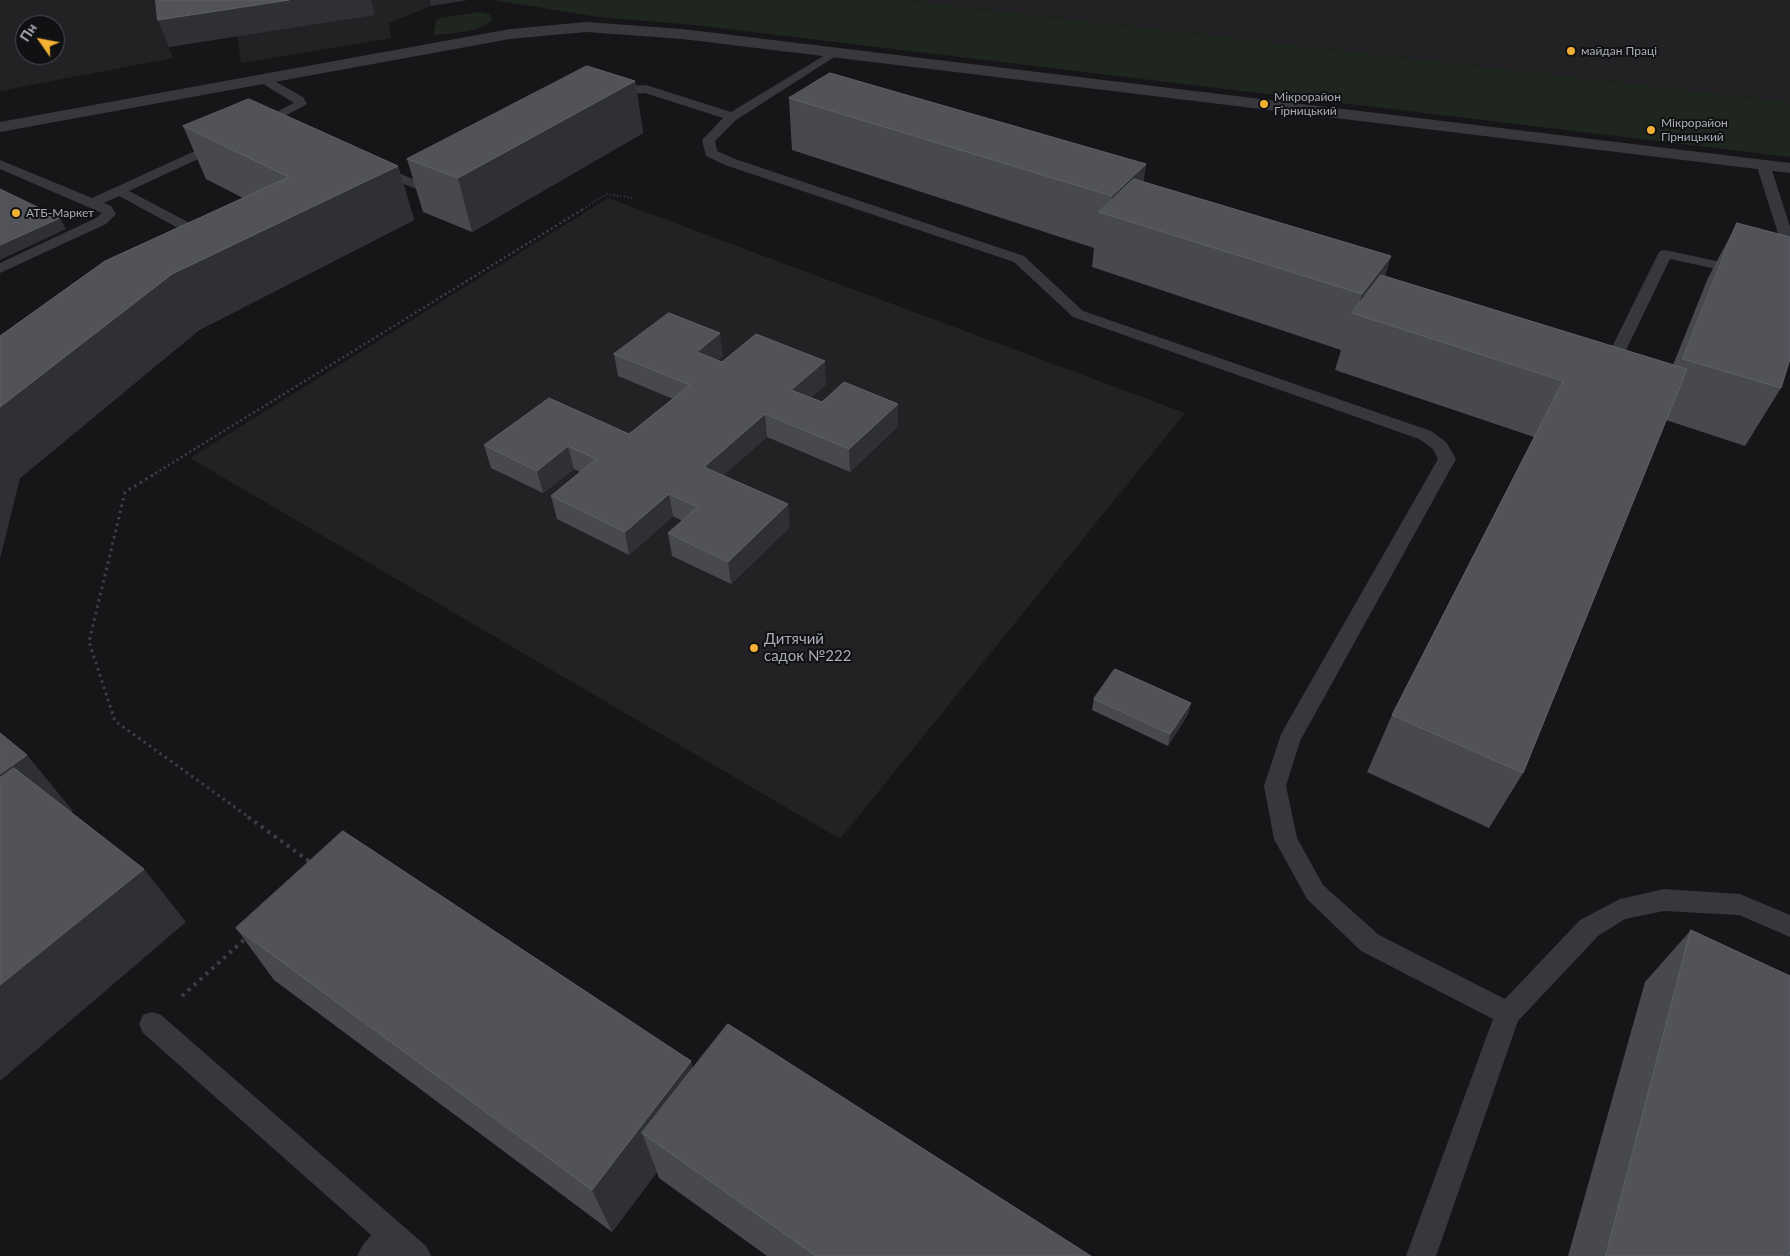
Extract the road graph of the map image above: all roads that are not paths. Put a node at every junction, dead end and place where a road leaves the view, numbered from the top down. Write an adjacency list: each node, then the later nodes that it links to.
1 (835, 52): 2 (street); 4 (lane); 12 (street)
2 (264, 79): 5 (lane); 6 (street)
3 (598, 92): 4 (lane)
4 (732, 118): 23 (lane)
5 (265, 123): 7 (lane); 8 (lane)
6 (0, 127)
7 (283, 130)
8 (248, 131)
9 (230, 139): 15 (lane)
10 (0, 164): 16 (lane)
11 (365, 164): 14 (lane)
12 (1763, 164): 13 (street); 17 (lane)
13 (1790, 168)
14 (447, 172)
15 (119, 191): 16 (lane); 18 (lane)
16 (93, 203): 19 (lane)
17 (1790, 249)
18 (195, 252)
19 (0, 269)
20 (1790, 281): 21 (lane)
21 (1605, 378)
22 (1790, 926): 23 (lane)
23 (1508, 1014): 28 (lane)
24 (152, 1024): 25 (lane)
25 (391, 1234): 26 (lane); 27 (lane)
26 (372, 1256)
27 (416, 1256)
28 (1421, 1256)

